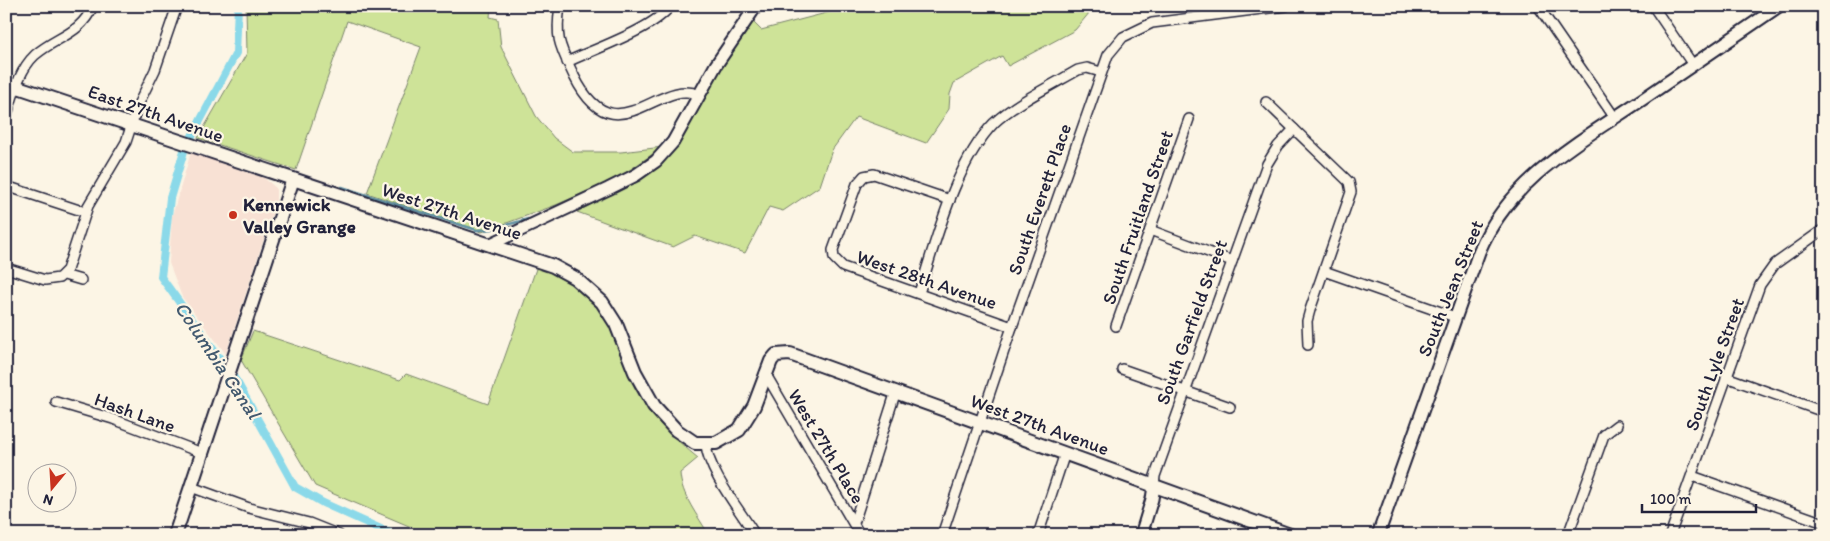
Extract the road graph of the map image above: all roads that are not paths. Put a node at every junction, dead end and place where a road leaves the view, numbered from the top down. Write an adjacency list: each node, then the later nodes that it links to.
1 (93, 6): 13 (street)
2 (177, 6): 19 (street)
3 (560, 6): 10 (street)
4 (670, 6): 10 (street)
5 (756, 6): 14 (street)
6 (1285, 6): 12 (street, South Everett Place)
7 (1538, 6): 17 (street)
8 (1653, 6): 11 (street)
9 (1771, 8): 11 (street, South Jean Street)
10 (567, 62): 14 (street)
11 (1693, 65): 17 (street, South Jean Street)
12 (1101, 72): 23 (street); 36 (street, South Everett Place)
13 (12, 85): 16 (street); 19 (main road, East 27th Avenue)
14 (699, 95): 27 (street)
15 (1266, 102): 20 (street)
16 (6, 118)
17 (1615, 118): 34 (street, South Jean Street)
18 (1189, 119): 25 (street, South Fruitland Street)
19 (132, 125): 21 (main road, East 27th Avenue); 24 (street)
20 (1294, 129): 28 (street, South Garfield Street); 30 (street)
21 (293, 179): 27 (main road, West 27th Avenue); 49 (main road)
22 (6, 186): 24 (street)
23 (950, 200): 33 (street); 33 (street, West 28th Avenue)
24 (85, 212): 31 (street)
25 (1150, 230): 28 (street); 35 (street, South Fruitland Street)
26 (1823, 232): 40 (street, South Lyle Street)
27 (491, 244): 48 (main road, West 27th Avenue)
28 (1232, 261): 42 (street, South Garfield Street)
29 (6, 268): 31 (street)
30 (1324, 270): 34 (street); 37 (street)
31 (61, 277): 32 (street)
32 (81, 280)
33 (919, 293): 36 (street, West 28th Avenue)
34 (1455, 317): 64 (street, South Jean Street)
35 (1116, 326)
36 (1012, 327): 46 (street, South Everett Place)
37 (1308, 345)
38 (1122, 369): 42 (street)
39 (766, 373): 41 (main road, West 27th Avenue); 48 (main road); 54 (street, West 27th Place)
40 (1726, 377): 45 (street); 51 (street, South Lyle Street)
41 (896, 391): 46 (main road, West 27th Avenue); 54 (street)
42 (1185, 392): 44 (street); 52 (street, South Garfield Street)
43 (56, 402): 49 (street, Hash Lane)
44 (1230, 407)
45 (1824, 412)
46 (979, 422): 50 (main road, West 27th Avenue); 60 (street, South Everett Place)
47 (1617, 425): 65 (street)
48 (706, 445): 58 (street)
49 (202, 453): 53 (main road)
50 (1065, 454): 52 (main road, West 27th Avenue); 61 (street)
51 (1692, 476): 55 (street); 66 (street, South Lyle Street)
52 (1154, 486): 62 (street, South Garfield Street); 63 (main road, West 27th Avenue)
53 (191, 487): 56 (main road); 57 (street)
54 (854, 522): 59 (street, West 27th Place)
55 (1824, 523)
56 (175, 535)
57 (339, 535)
58 (755, 535)
59 (860, 535)
60 (942, 535)
61 (1038, 535)
62 (1141, 535)
63 (1290, 535)
64 (1378, 535)
65 (1568, 535)
66 (1670, 535)

